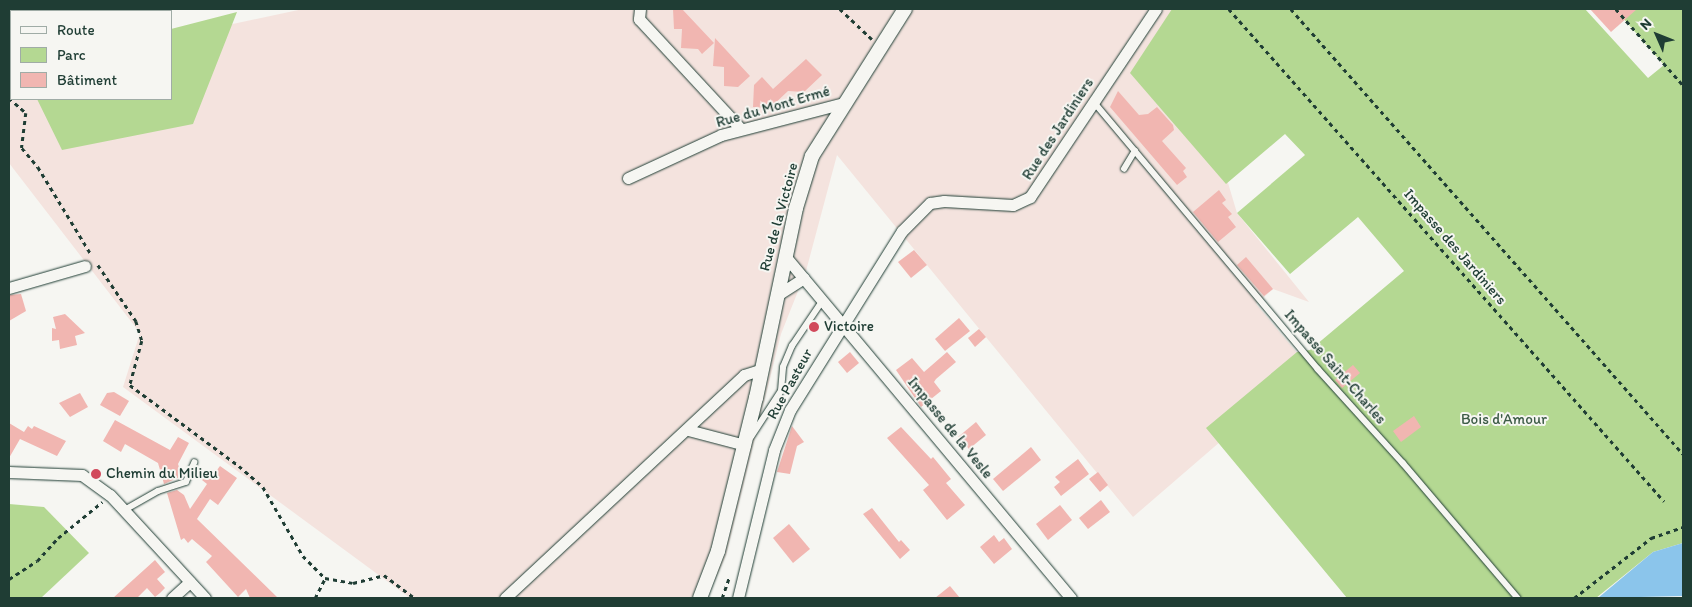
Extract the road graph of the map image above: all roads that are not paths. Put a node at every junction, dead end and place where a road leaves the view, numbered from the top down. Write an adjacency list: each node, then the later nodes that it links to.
1 (640, 9): 6 (street)
2 (905, 9): 4 (street, Rue de la Victoire)
3 (1156, 9): 5 (street, Rue des Jardiniers)
4 (844, 102): 6 (street, Rue du Mont Ermé); 11 (street, Rue de la Victoire)
5 (1094, 102): 7 (lane, Impasse Saint-Charles); 10 (street, Rue des Jardiniers)
6 (741, 129): 9 (street, Rue du Mont Ermé)
7 (1135, 151): 8 (lane); 31 (lane, Impasse Saint-Charles)
8 (1124, 169)
9 (628, 178)
10 (902, 231): 17 (street, Rue Pasteur)
11 (785, 256): 13 (street, Impasse de la Vesle); 15 (street, Rue de la Victoire)
12 (85, 266): 14 (street)
13 (804, 278): 15 (street); 16 (street, Impasse de la Vesle)
14 (9, 288)
15 (776, 296): 18 (street, Rue de la Victoire)
16 (823, 299): 17 (street, Impasse de la Vesle); 20 (lane)
17 (844, 323): 29 (street, Rue Pasteur); 30 (street, Impasse de la Vesle)
18 (762, 369): 19 (street); 20 (street, Rue de la Victoire)
19 (688, 430): 20 (street); 27 (street)
20 (745, 445): 28 (street, Rue de la Victoire)
21 (194, 463): 23 (lane)
22 (9, 472): 23 (street)
23 (124, 511): 24 (street)
24 (190, 582): 25 (street); 26 (street)
25 (172, 598)
26 (205, 598)
27 (505, 598)
28 (700, 598)
29 (738, 598)
30 (1070, 598)
31 (1518, 598)

